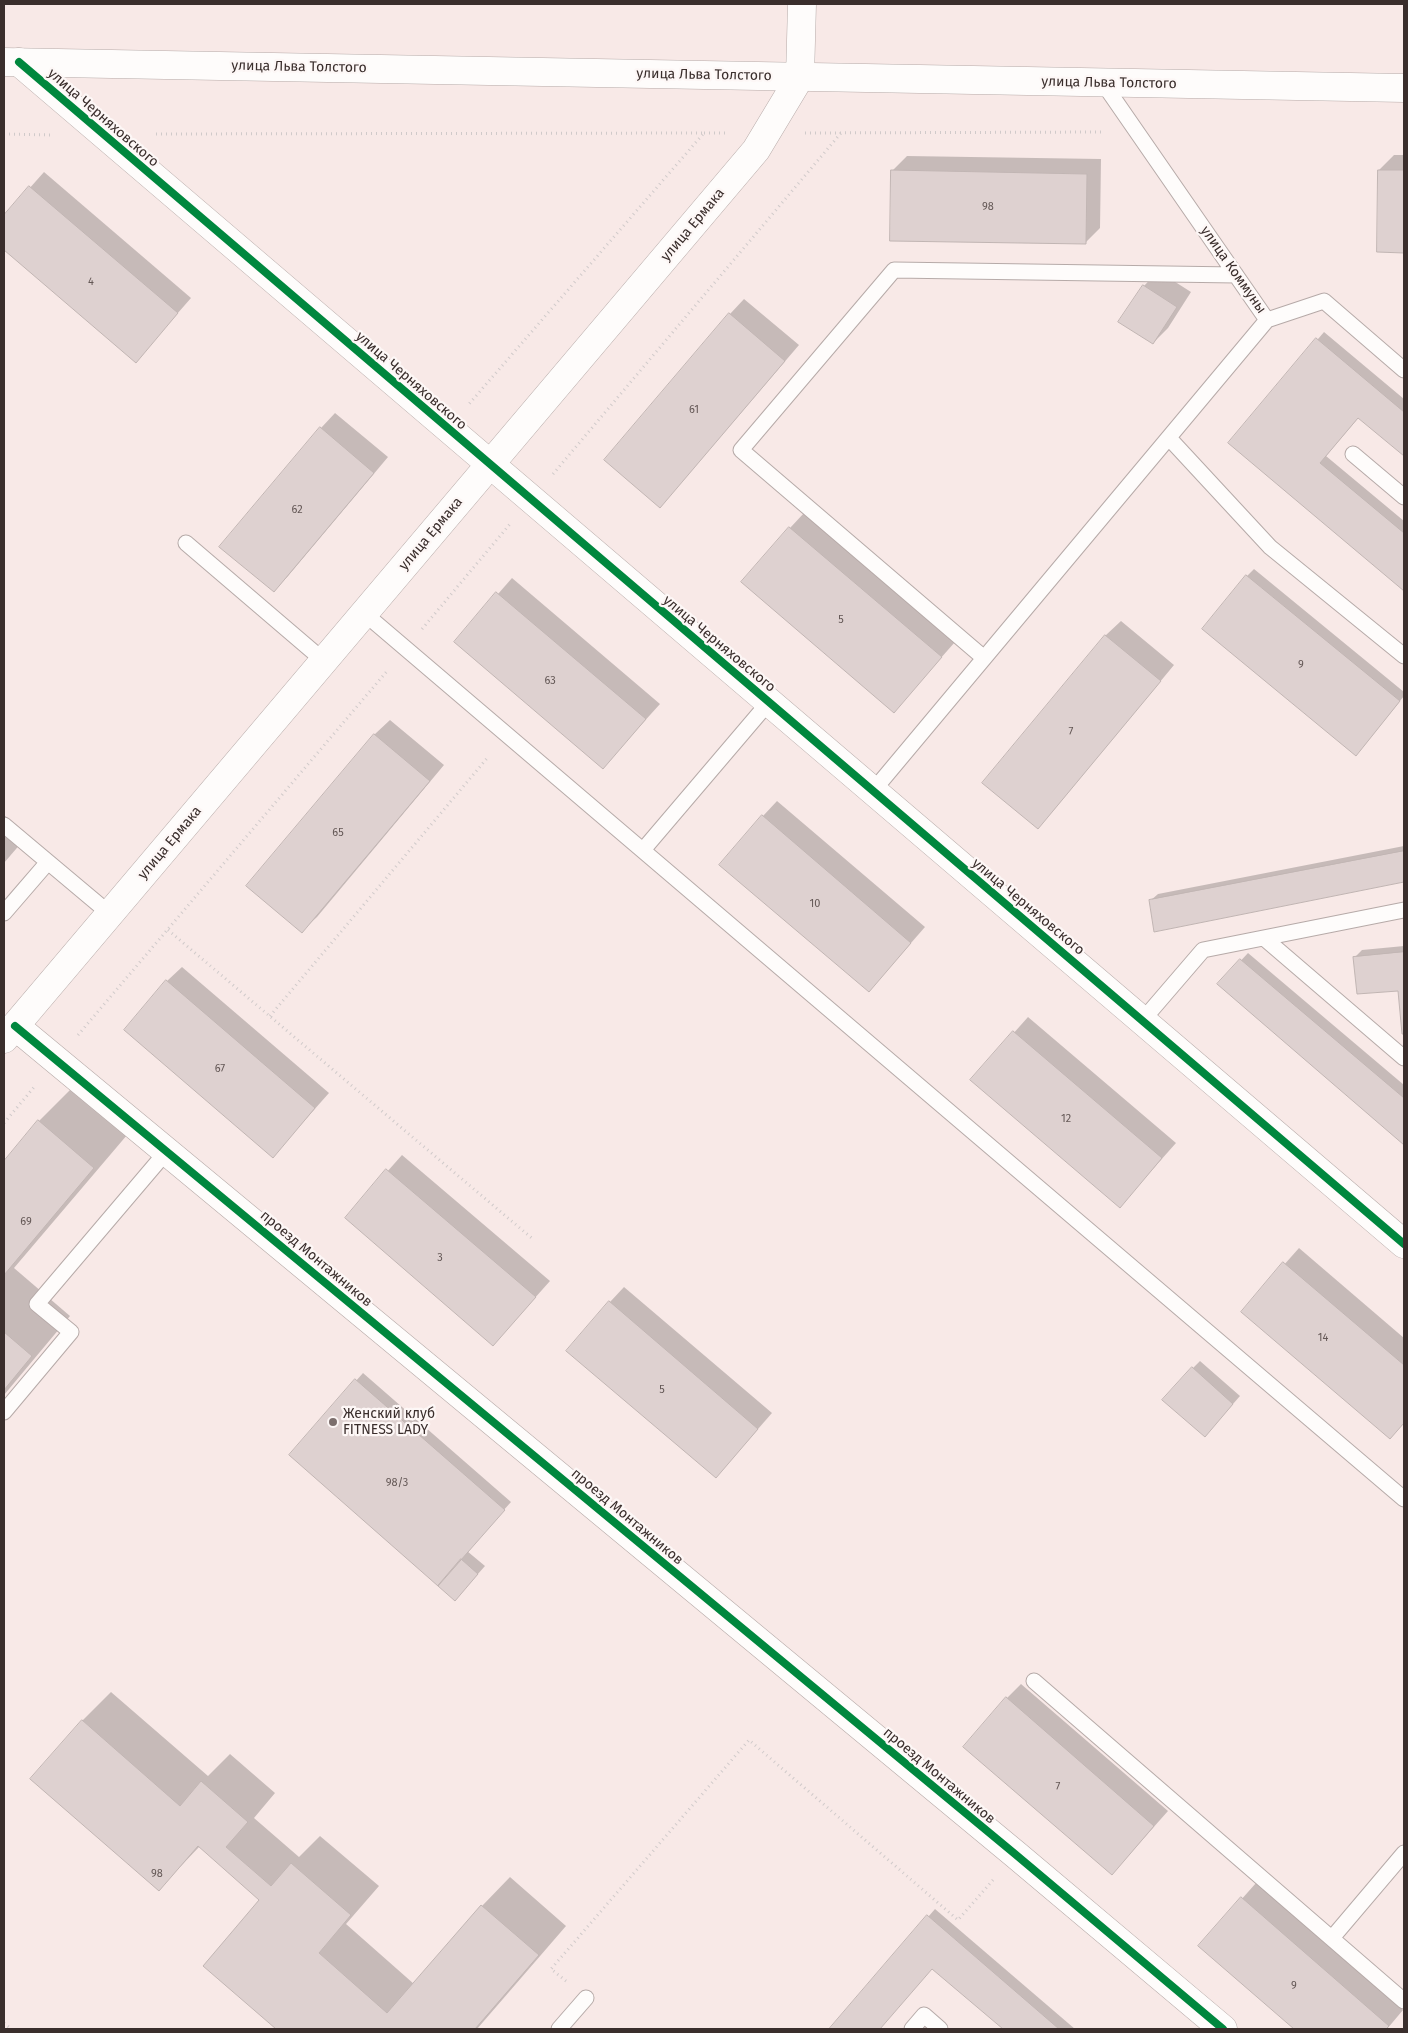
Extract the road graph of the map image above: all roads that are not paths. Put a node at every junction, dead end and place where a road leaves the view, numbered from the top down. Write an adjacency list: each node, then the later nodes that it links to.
1 (802, 4): 3 (street, улица Ермака)
2 (11, 62): 3 (street, улица Льва Толстого); 11 (street, улица Черняховского)
3 (800, 77): 4 (street, улица Льва Толстого); 11 (street, улица Ермака)
4 (1103, 82): 5 (street, улица Льва Толстого); 6 (lane, улица Коммуны)
5 (1404, 88)
6 (1236, 275): 7 (lane, улица Коммуны); 16 (lane)
7 (1267, 320): 8 (lane, улица Коммуны); 9 (lane)
8 (1404, 370)
9 (1169, 438): 15 (lane); 16 (lane)
10 (1353, 454): 12 (lane)
11 (490, 464): 14 (street, улица Ермака); 18 (street, улица Черняховского)
12 (1404, 497)
13 (186, 543): 17 (lane)
14 (364, 613): 17 (street, улица Ермака); 21 (lane)
15 (1404, 656)
16 (984, 658): 19 (lane)
17 (324, 661): 25 (street, улица Ермака)
18 (769, 702): 19 (street, улица Черняховского); 21 (lane)
19 (873, 791): 27 (street, улица Черняховского)
20 (4, 825): 22 (lane)
21 (643, 850): 33 (lane)
22 (48, 862): 24 (lane); 25 (lane)
23 (1404, 910): 26 (lane)
24 (4, 913)
25 (110, 914): 28 (street, улица Ермака)
26 (1264, 938): 27 (lane); 29 (lane)
27 (1142, 1020): 31 (street, улица Черняховского)
28 (9, 1032): 30 (street, проезд Монтажников)
29 (1404, 1058)
30 (166, 1151): 32 (lane); 42 (street, проезд Монтажников)
31 (1404, 1244)
32 (4, 1412)
33 (1404, 1499)
34 (1034, 1681): 36 (lane)
35 (1404, 1853): 36 (lane)
36 (1332, 1938): 38 (lane)
37 (586, 1998): 39 (lane)
38 (1404, 2001)
39 (559, 2029)
40 (912, 2029): 41 (lane)
41 (940, 2029)
42 (1222, 2029)

